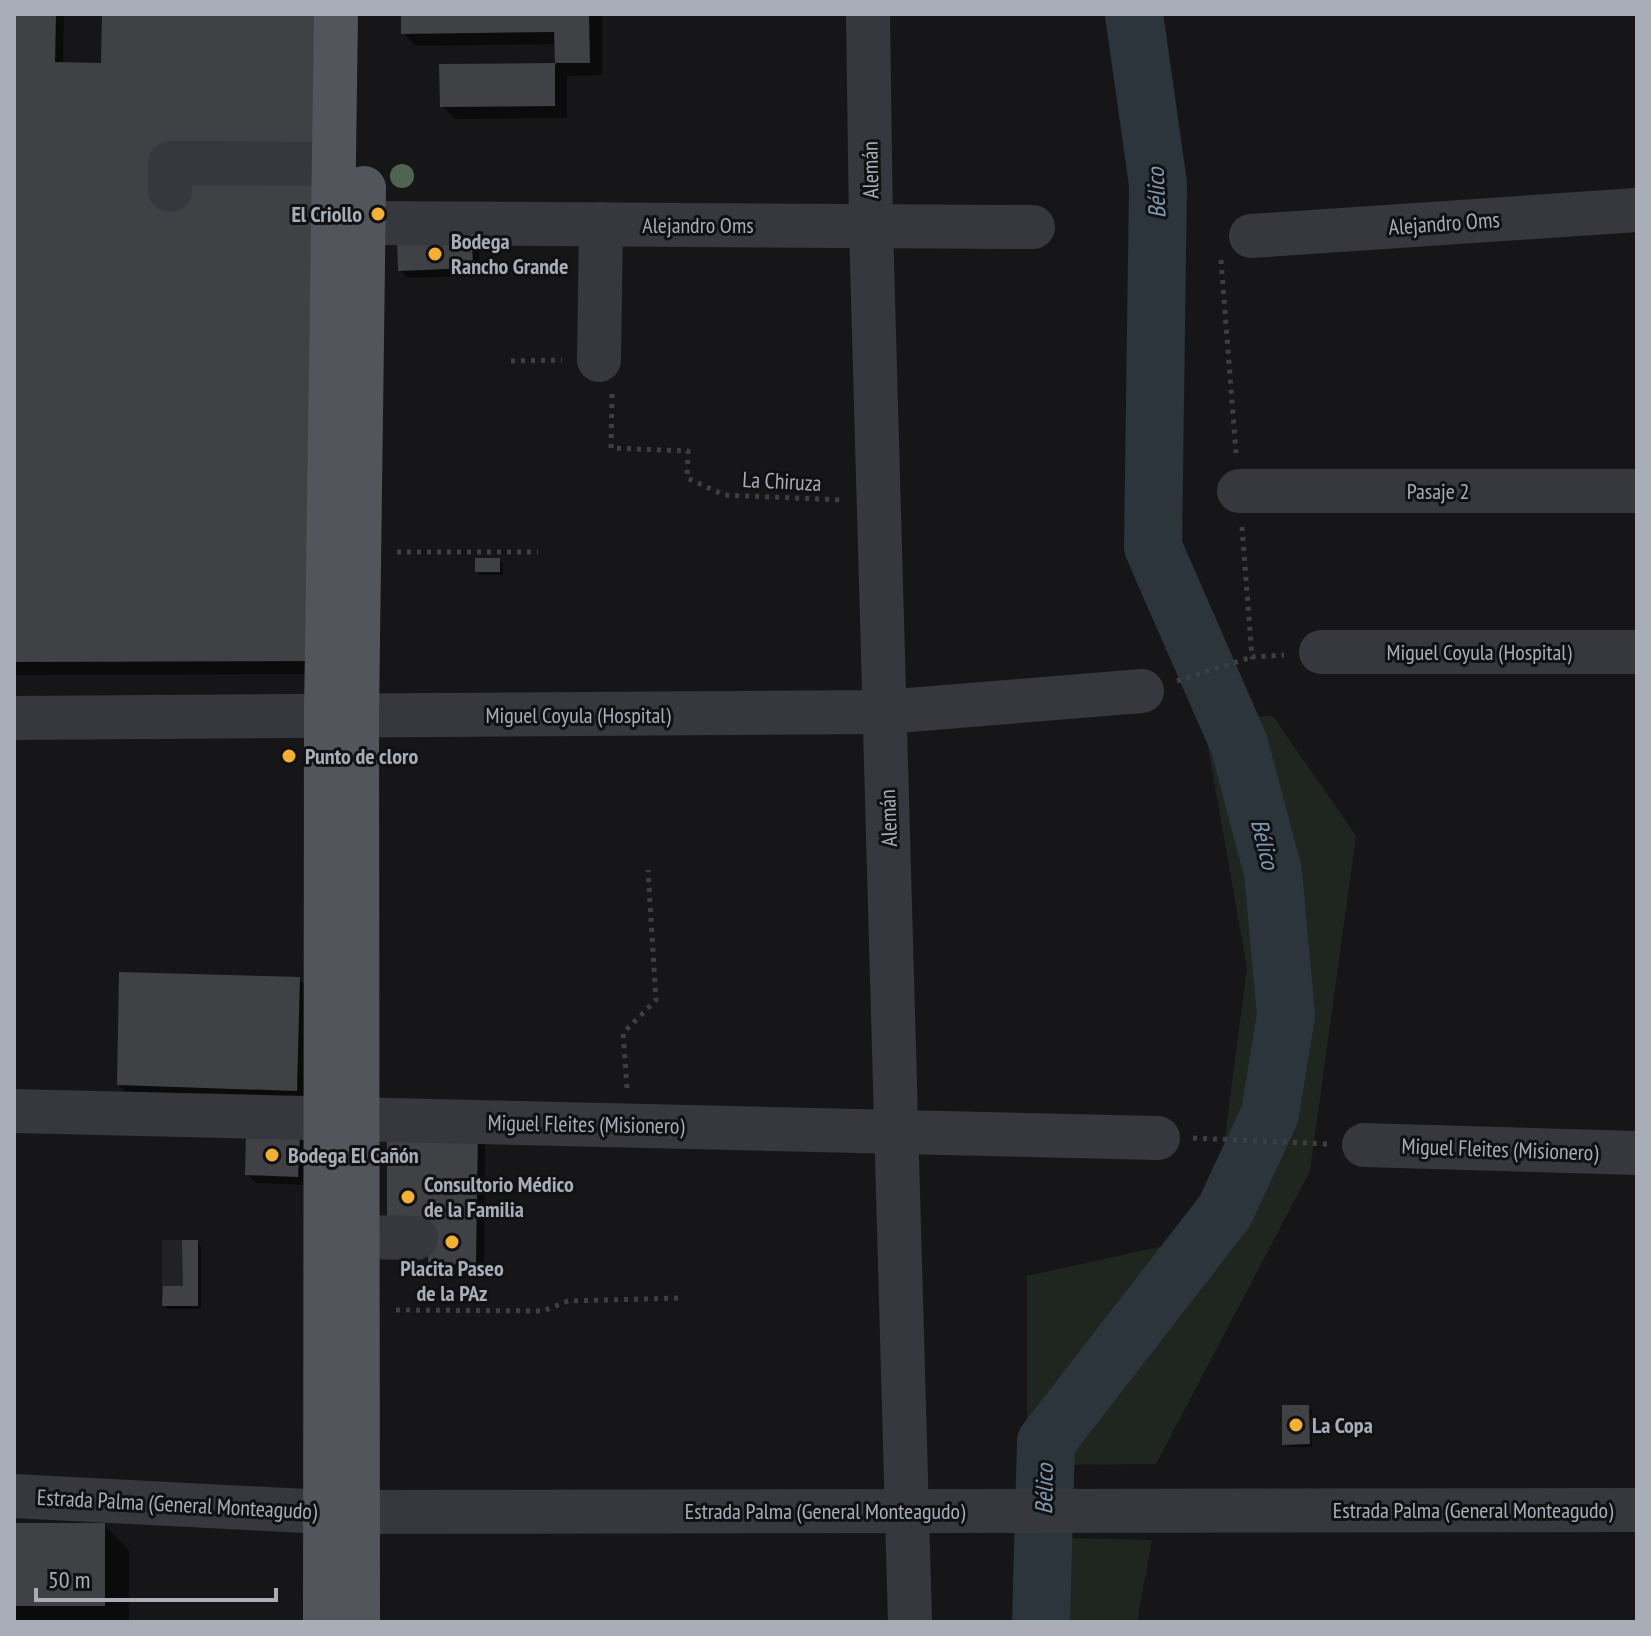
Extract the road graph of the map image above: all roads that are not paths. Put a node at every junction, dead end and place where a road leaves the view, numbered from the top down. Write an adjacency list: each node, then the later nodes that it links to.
1 (336, 14): 4 (main road)
2 (365, 14): 7 (main road)
3 (868, 14): 9 (street, Alemán)
4 (334, 164): 5 (street); 19 (main road)
5 (170, 190)
6 (1637, 210): 11 (street, Alejandro Oms)
7 (364, 223): 8 (street, Alejandro Oms); 19 (main road)
8 (601, 224): 9 (street, Alejandro Oms); 12 (street)
9 (871, 226): 10 (street, Alejandro Oms); 18 (street, Alemán)
10 (1033, 227)
11 (1251, 236)
12 (599, 360)
13 (1239, 491): 14 (street, Pasaje 2)
14 (1637, 491)
15 (1321, 652): 16 (street, Miguel Coyula (Hospital))
16 (1637, 652)
17 (1159, 686): 18 (street, Miguel Coyula (Hospital))
18 (884, 712): 19 (street, Miguel Coyula (Hospital)); 23 (street, Alemán)
19 (342, 716): 20 (street, Miguel Coyula (Hospital)); 22 (main road)
20 (14, 718)
21 (14, 1111): 22 (street, Miguel Fleites (Misionero))
22 (342, 1119): 23 (street, Miguel Fleites (Misionero)); 27 (main road); 32 (main road)
23 (897, 1132): 24 (street, Miguel Fleites (Misionero)); 31 (street, Alemán)
24 (1158, 1138)
25 (1364, 1145): 26 (street, Miguel Fleites (Misionero))
26 (1637, 1153)
27 (359, 1237): 28 (street); 32 (main road)
28 (416, 1238)
29 (14, 1496): 32 (street, Estrada Palma (General Monteagudo))
30 (1637, 1510): 31 (street, Estrada Palma (General Monteagudo))
31 (905, 1511): 32 (street, Estrada Palma (General Monteagudo)); 35 (street, Alemán)
32 (342, 1512): 33 (main road); 34 (main road)
33 (325, 1622)
34 (358, 1622)
35 (910, 1622)

